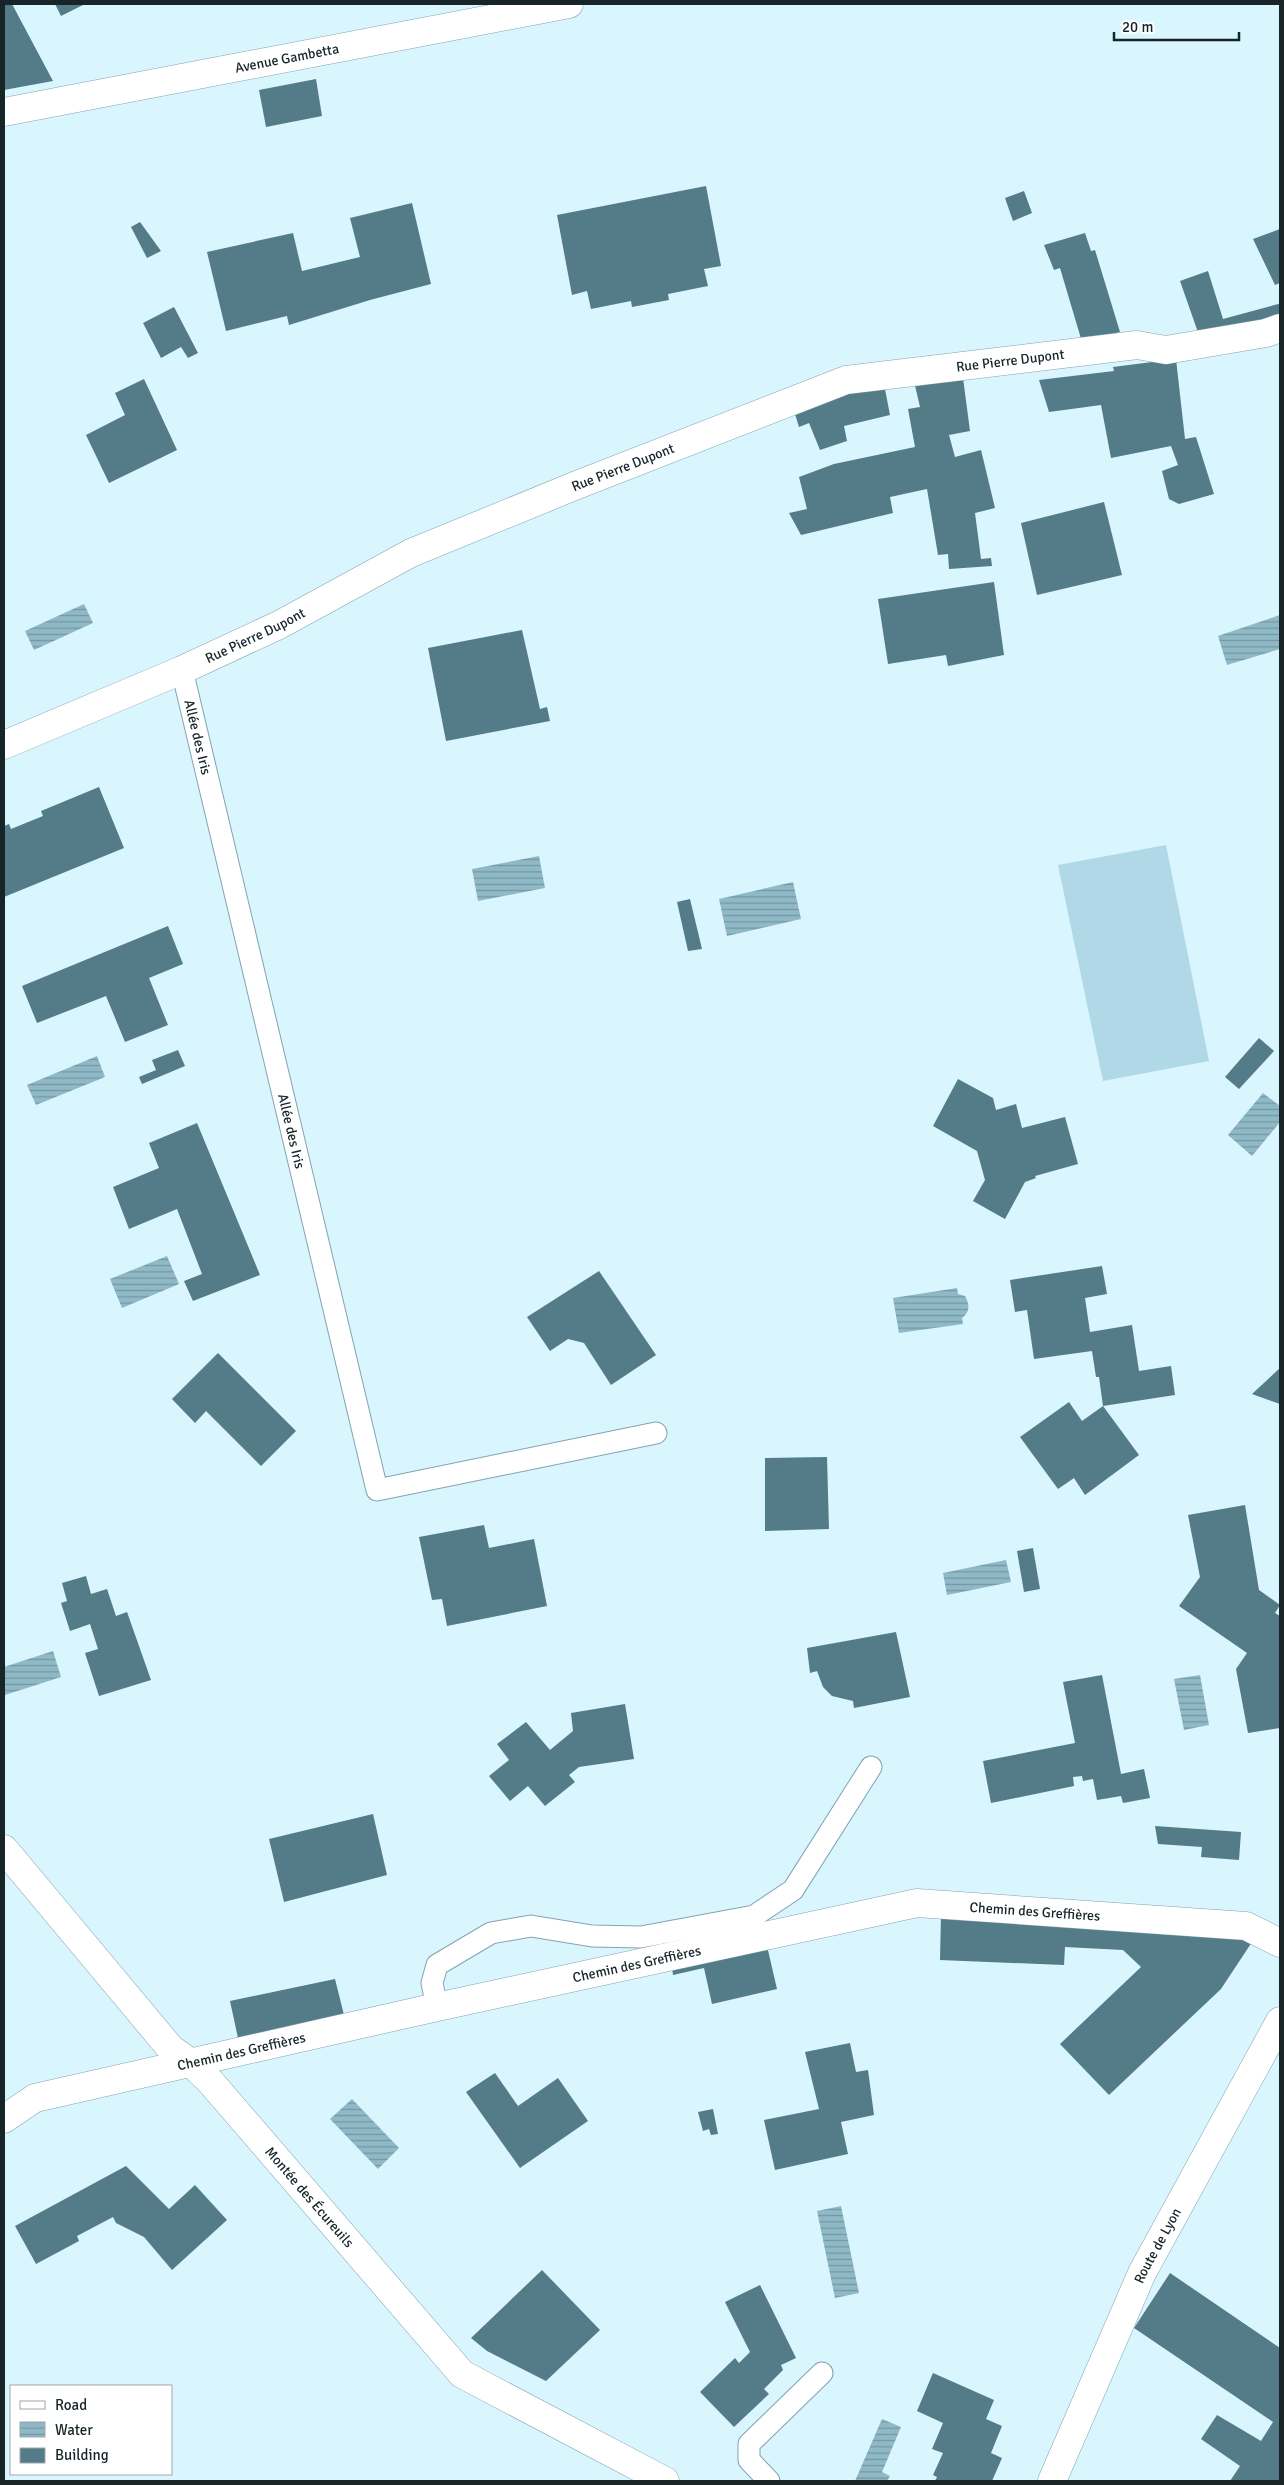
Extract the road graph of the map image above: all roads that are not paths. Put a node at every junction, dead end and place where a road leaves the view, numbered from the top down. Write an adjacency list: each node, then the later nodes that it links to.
1 (569, 4): 2 (street, Avenue Gambetta)
2 (4, 112)
3 (1280, 328): 4 (street, Rue Pierre Dupont)
4 (182, 670): 5 (street, Rue Pierre Dupont); 6 (lane, Allée des Iris)
5 (4, 745)
6 (656, 1434)
7 (871, 1767): 10 (lane)
8 (4, 1849): 12 (street, Montée des Écureuils)
9 (1280, 1943): 10 (street, Chemin des Greffières)
10 (437, 2007): 12 (street, Chemin des Greffières)
11 (1280, 2021): 17 (street, Route de Lyon)
12 (191, 2063): 13 (street, Chemin des Greffières); 15 (street, Montée des Écureuils)
13 (4, 2119)
14 (822, 2373): 16 (lane)
15 (664, 2481)
16 (769, 2481)
17 (1052, 2481)

